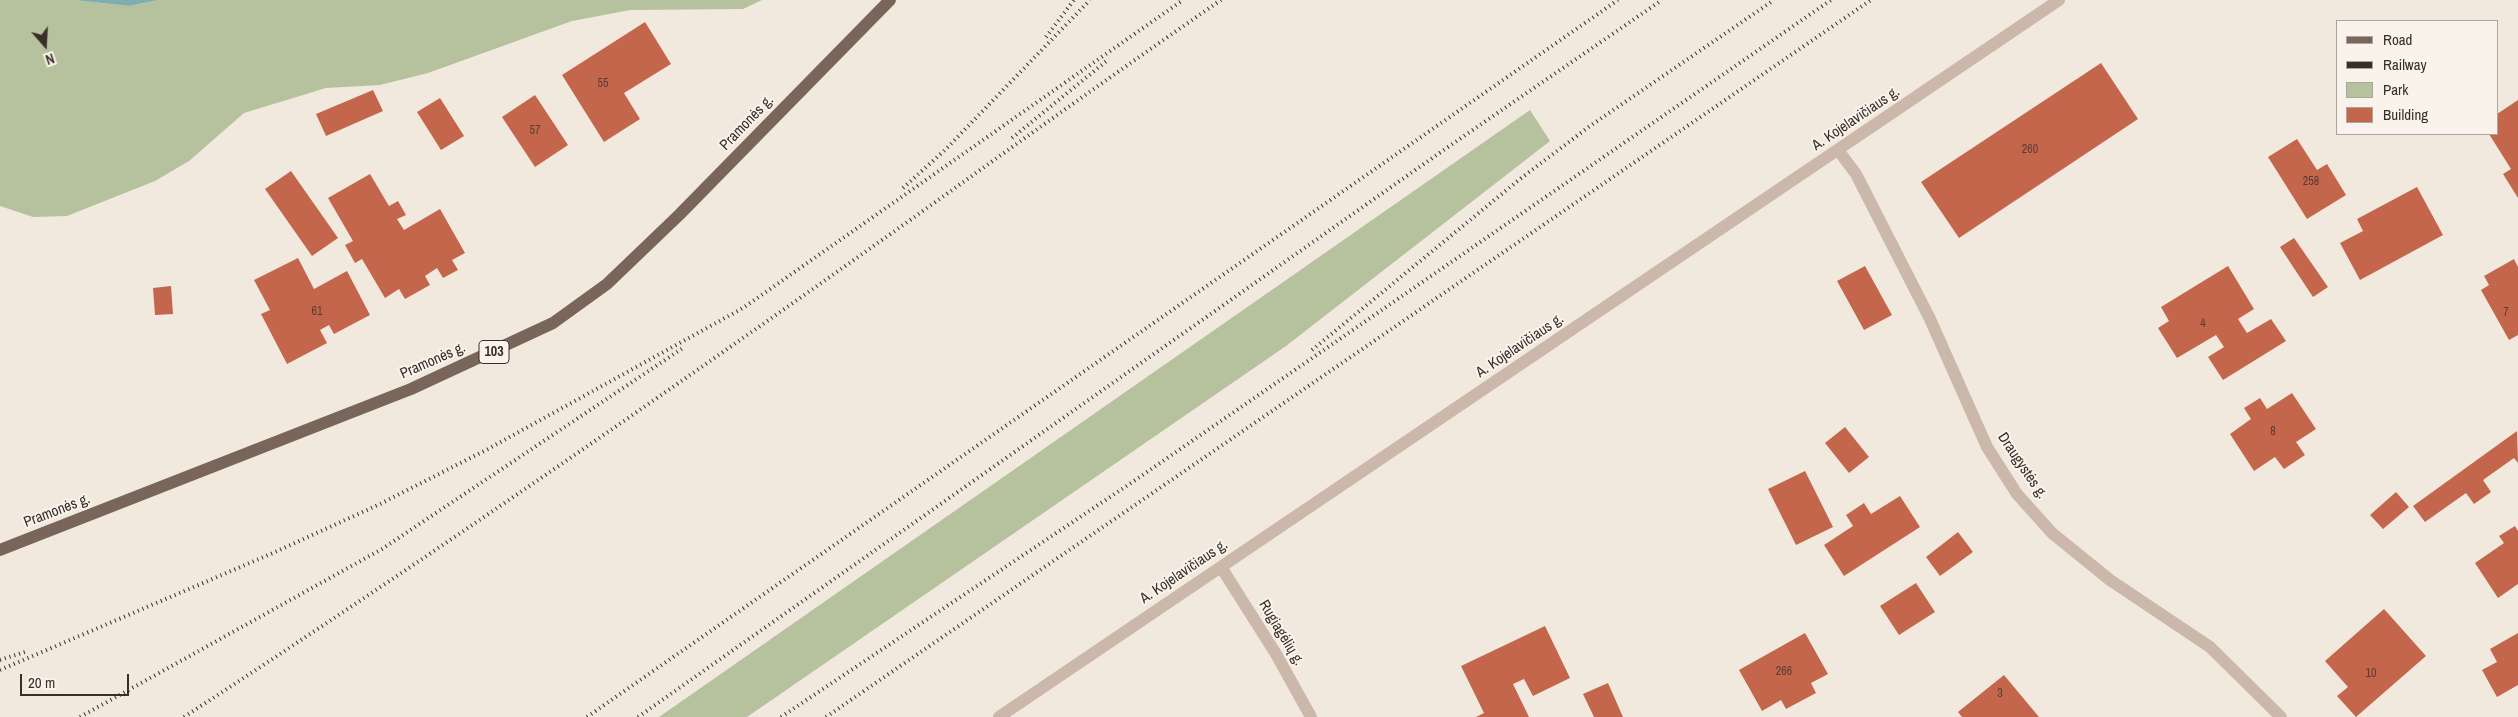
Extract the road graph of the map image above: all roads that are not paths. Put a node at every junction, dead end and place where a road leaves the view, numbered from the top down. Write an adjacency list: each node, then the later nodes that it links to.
1 (890, 0): 4 (main road, Pramonės g. / 103)
2 (2059, 0): 3 (street, A. Kojelavičiaus g.)
3 (1838, 150): 5 (street, A. Kojelavičiaus g.); 8 (street, Draugystės g.)
4 (0, 550)
5 (1221, 567): 6 (street, A. Kojelavičiaus g.); 7 (street, Rugiagėlių g.)
6 (999, 717)
7 (1312, 717)
8 (2281, 717)

